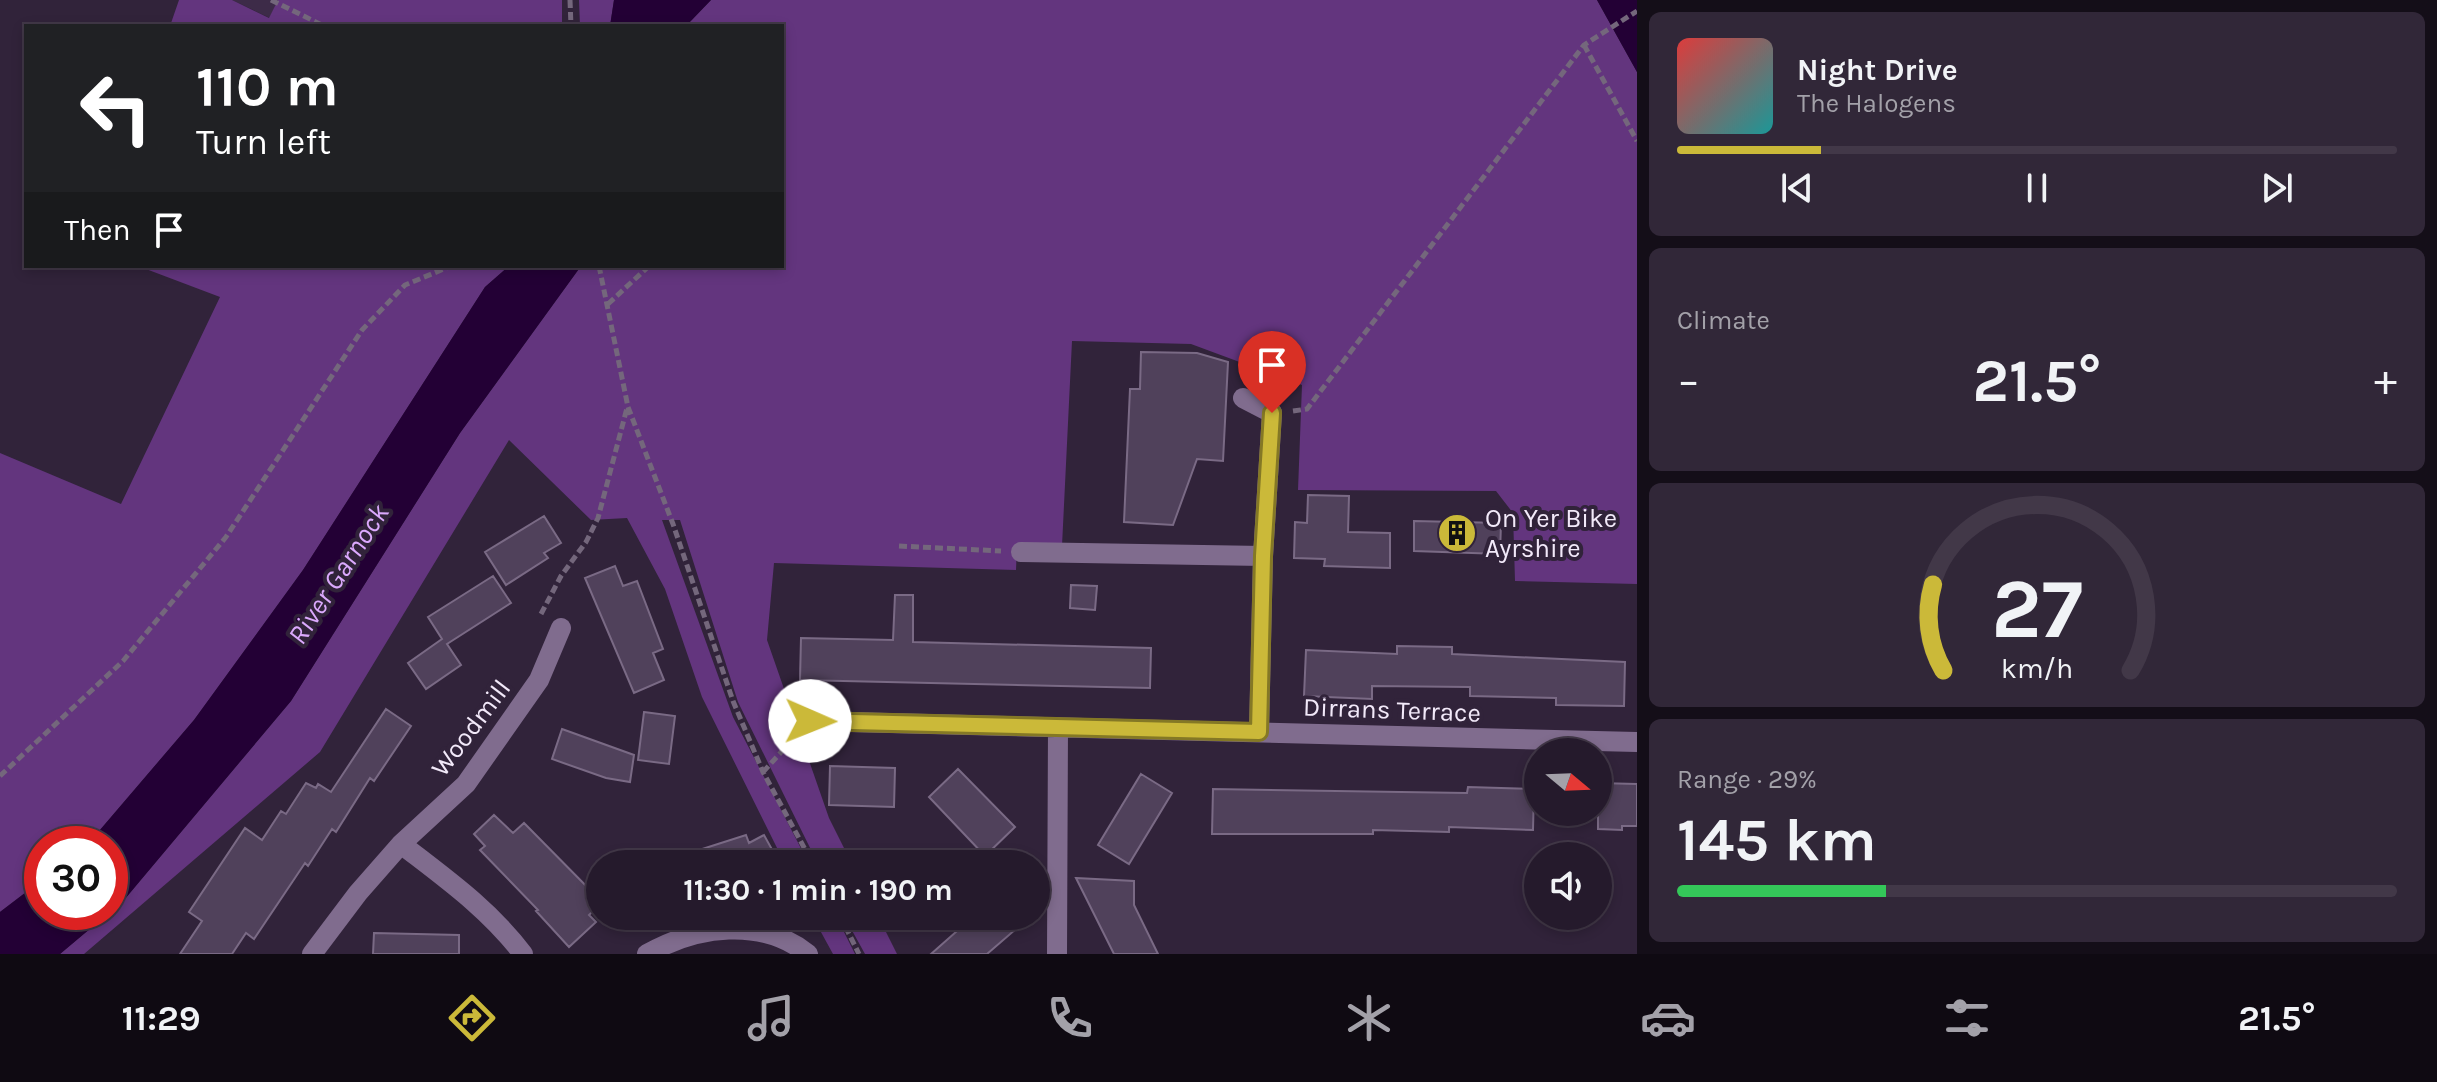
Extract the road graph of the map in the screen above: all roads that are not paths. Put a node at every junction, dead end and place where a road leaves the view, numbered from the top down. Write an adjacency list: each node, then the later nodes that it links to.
1 (1243, 398): 3 (street)
2 (1021, 552): 3 (street)
3 (1263, 556): 7 (street)
4 (561, 628): 9 (street, Woodmill)
5 (810, 721): 6 (street, Dirrans Terrace)
6 (1058, 727): 7 (street, Dirrans Terrace); 14 (street)
7 (1259, 732): 8 (street, Dirrans Terrace)
8 (1637, 742)
9 (401, 844): 10 (street, Woodmill); 11 (street)
10 (312, 954)
11 (523, 954)
12 (647, 954): 13 (street)
13 (808, 954)
14 (1057, 954)

